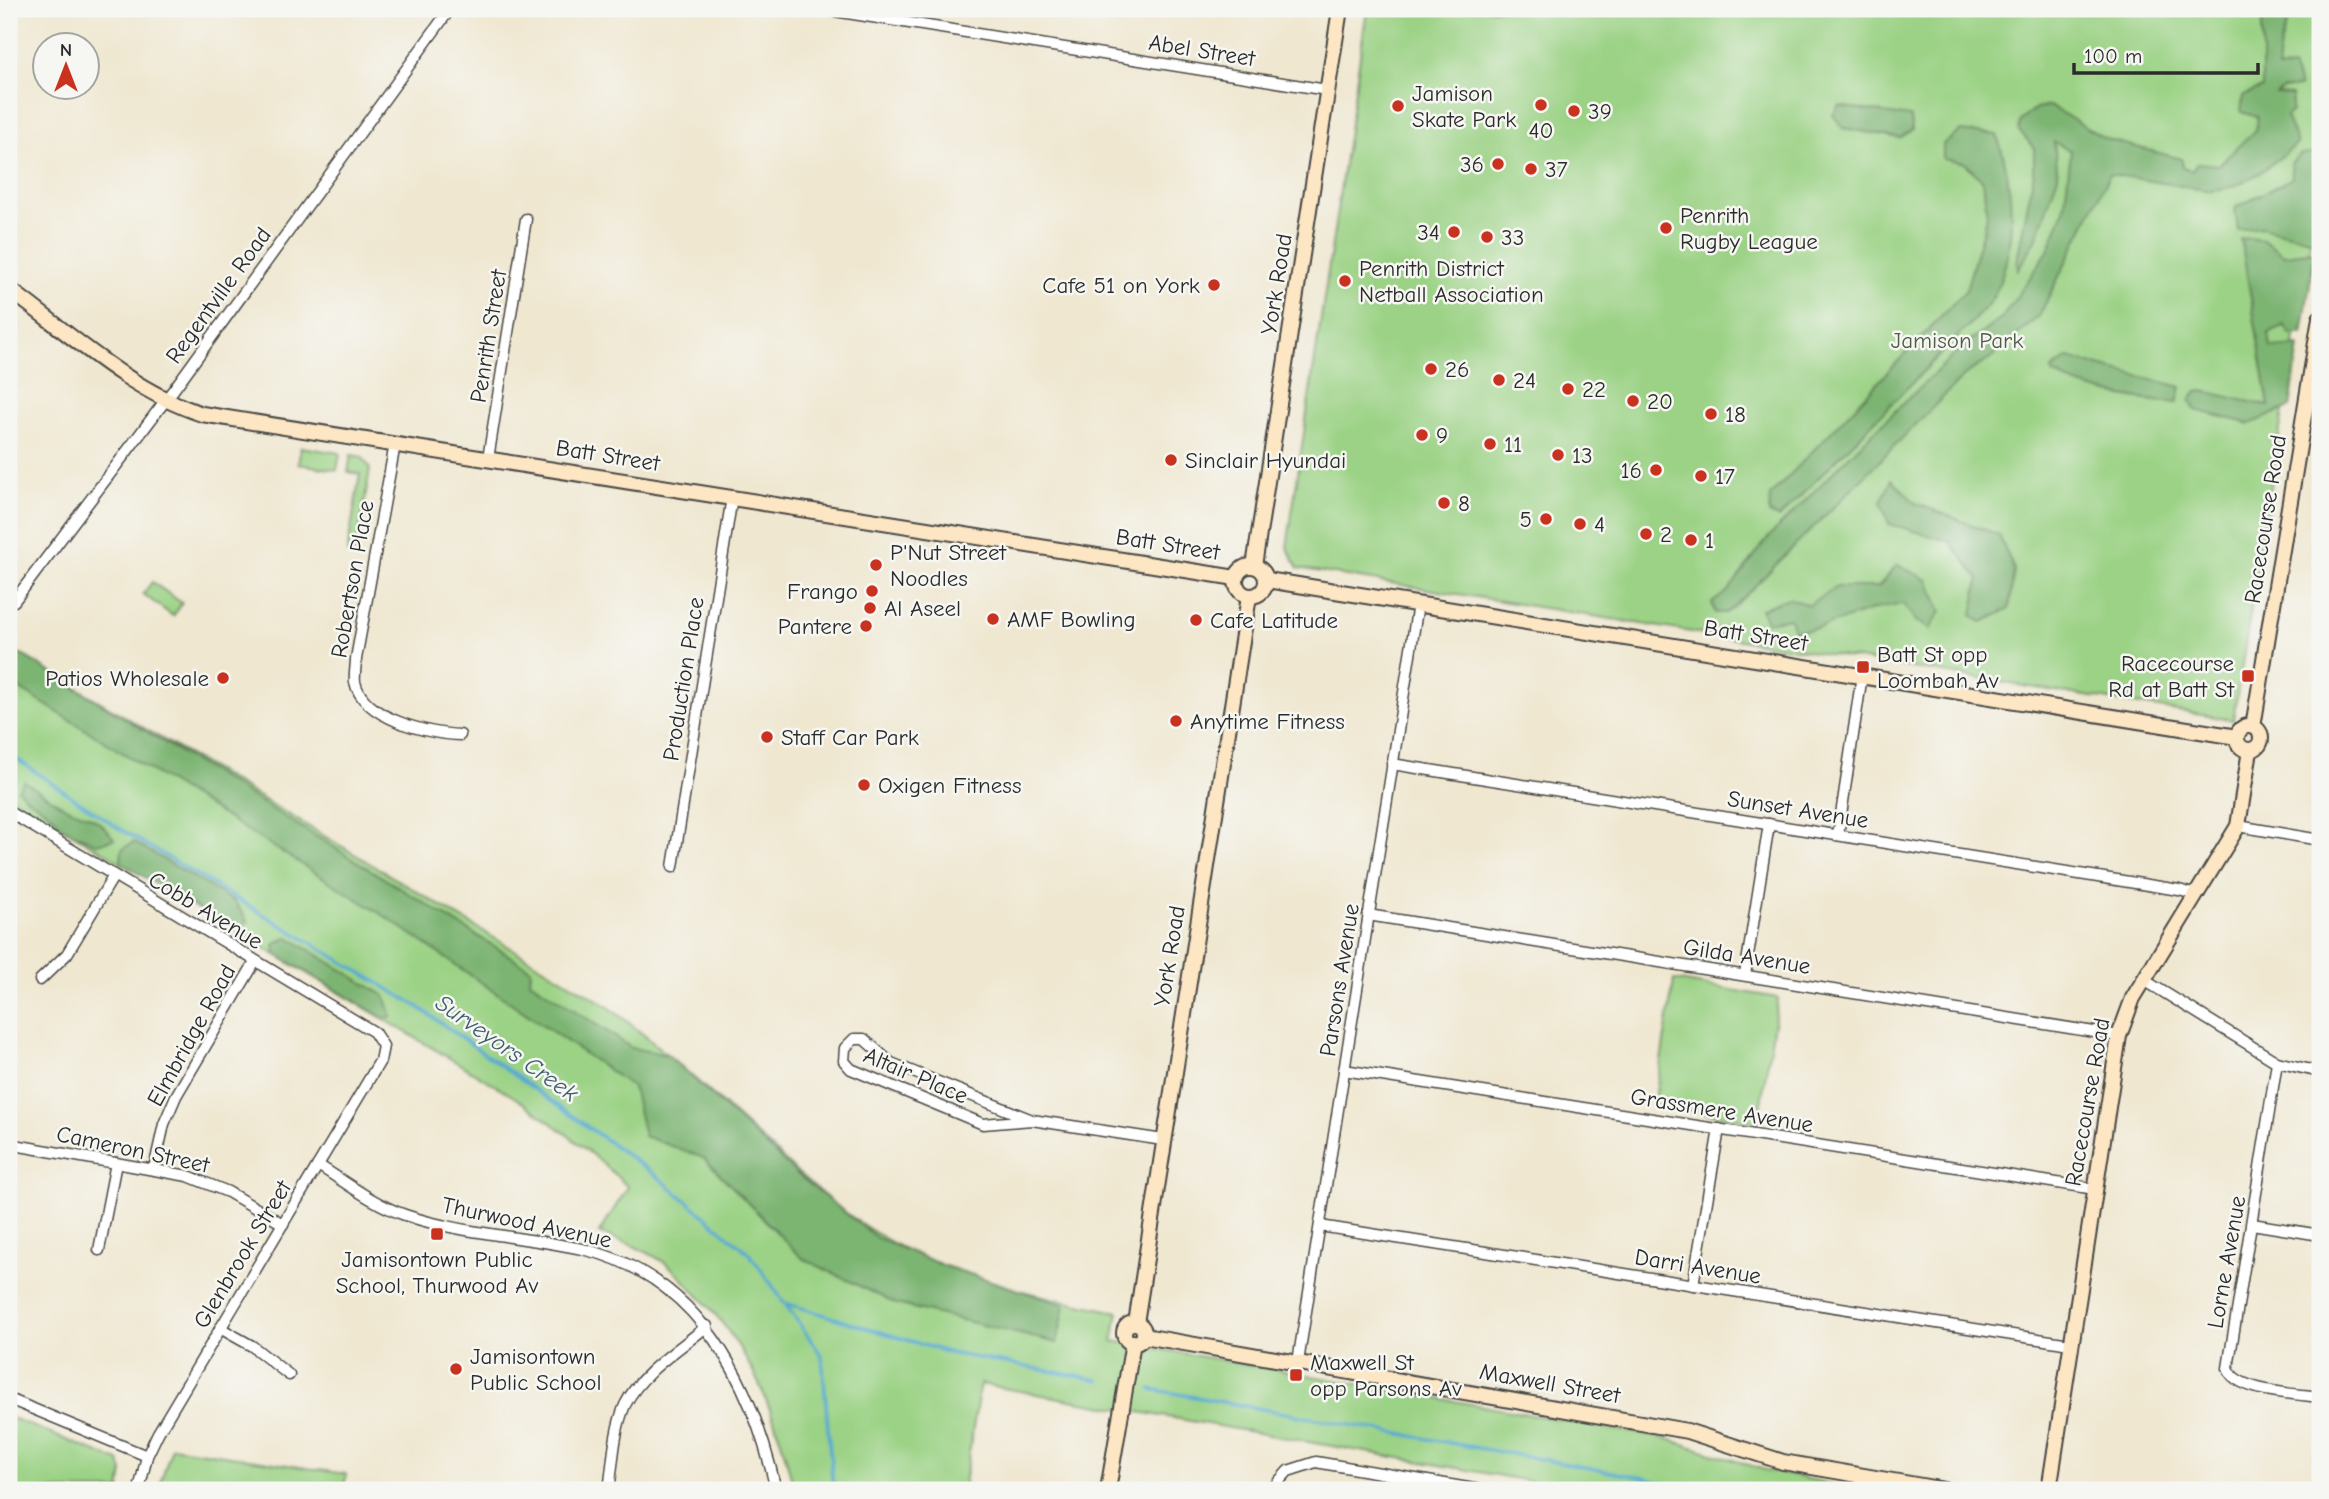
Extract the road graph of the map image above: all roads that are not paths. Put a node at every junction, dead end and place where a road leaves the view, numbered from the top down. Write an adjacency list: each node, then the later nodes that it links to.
1 (450, 9): 10 (street, Regentville Road)
2 (821, 9): 5 (street, Abel Street)
3 (902, 9): 5 (street)
4 (1340, 9): 6 (street, York Road)
5 (900, 21): 6 (street, Abel Street)
6 (1327, 90): 14 (street, York Road)
7 (526, 219): 12 (street, Penrith Street)
8 (9, 289): 10 (street, Batt Street)
9 (2320, 318): 21 (street, Racecourse Road)
10 (165, 399): 11 (street, Batt Street); 18 (street, Regentville Road)
11 (396, 444): 12 (street, Batt Street); 22 (street, Robertson Place)
12 (488, 459): 13 (street, Batt Street)
13 (732, 497): 15 (street, Batt Street); 31 (street, Production Place)
14 (1254, 566): 15 (street); 16 (street)
15 (1236, 578): 17 (street)
16 (1266, 580): 17 (street); 19 (street, Batt Street)
17 (1249, 596): 46 (street, York Road)
18 (15, 601)
19 (1418, 604): 20 (street, Batt Street); 25 (street, Parsons Avenue)
20 (1862, 675): 23 (street, Batt Street); 29 (street)
21 (2253, 727): 23 (street); 24 (street)
22 (460, 735)
23 (2238, 737): 24 (street)
24 (2250, 750): 28 (street, Racecourse Road)
25 (1392, 764): 27 (street, Sunset Avenue); 34 (street, Parsons Avenue)
26 (9, 812): 32 (street, Cobb Avenue)
27 (1769, 824): 29 (street, Sunset Avenue); 36 (street)
28 (2238, 826): 30 (street); 33 (street, Racecourse Road)
29 (1838, 835): 33 (street, Sunset Avenue)
30 (2320, 840)
31 (673, 867)
32 (113, 877): 35 (street, Cobb Avenue); 37 (street)
33 (2197, 895): 38 (street, Racecourse Road)
34 (1368, 915): 36 (street, Gilda Avenue); 42 (street, Parsons Avenue)
35 (255, 962): 40 (street, Cobb Avenue); 50 (street, Elmbridge Road)
36 (1745, 975): 39 (street, Gilda Avenue)
37 (40, 980)
38 (2144, 981): 39 (street, Racecourse Road); 41 (street)
39 (2119, 1036): 51 (street, Racecourse Road)
40 (382, 1042): 49 (street, Glenbrook Street)
41 (2277, 1062): 43 (street); 53 (street, Lorne Avenue)
42 (1344, 1070): 45 (street, Grassmere Avenue); 54 (street, Parsons Avenue)
43 (2320, 1072)
44 (1032, 1120): 44 (street, Altair Place); 46 (street, Altair Place)
45 (1719, 1129): 51 (street, Grassmere Avenue); 57 (street)
46 (1163, 1140): 60 (street, York Road)
47 (9, 1144): 48 (street, Cameron Street)
48 (116, 1163): 50 (street, Cameron Street); 56 (street)
49 (318, 1165): 52 (street, Glenbrook Street); 58 (street, Thurwood Avenue)
50 (154, 1170): 52 (street, Cameron Street)
51 (2095, 1189): 61 (street, Racecourse Road)
52 (282, 1224): 59 (street, Glenbrook Street)
53 (2252, 1224): 55 (street); 64 (street, Lorne Avenue)
54 (1320, 1226): 57 (street, Darri Avenue); 62 (street, Parsons Avenue)
55 (2320, 1235)
56 (99, 1250)
57 (1693, 1285): 61 (street, Darri Avenue)
58 (707, 1326): 68 (street); 69 (street, Thurwood Avenue)
59 (220, 1328): 63 (street); 66 (street, Glenbrook Street)
60 (1138, 1334): 62 (street, Maxwell Street); 70 (street, York Road)
61 (2070, 1345): 74 (street, Racecourse Road)
62 (1298, 1362): 73 (street, Maxwell Street)
63 (289, 1375)
64 (2320, 1397)
65 (9, 1399): 66 (street)
66 (147, 1456): 67 (street, Glenbrook Street)
67 (139, 1490)
68 (609, 1490)
69 (776, 1490)
70 (1108, 1490)
71 (1271, 1490): 72 (street)
72 (1480, 1490)
73 (1945, 1490)
74 (2049, 1490)

